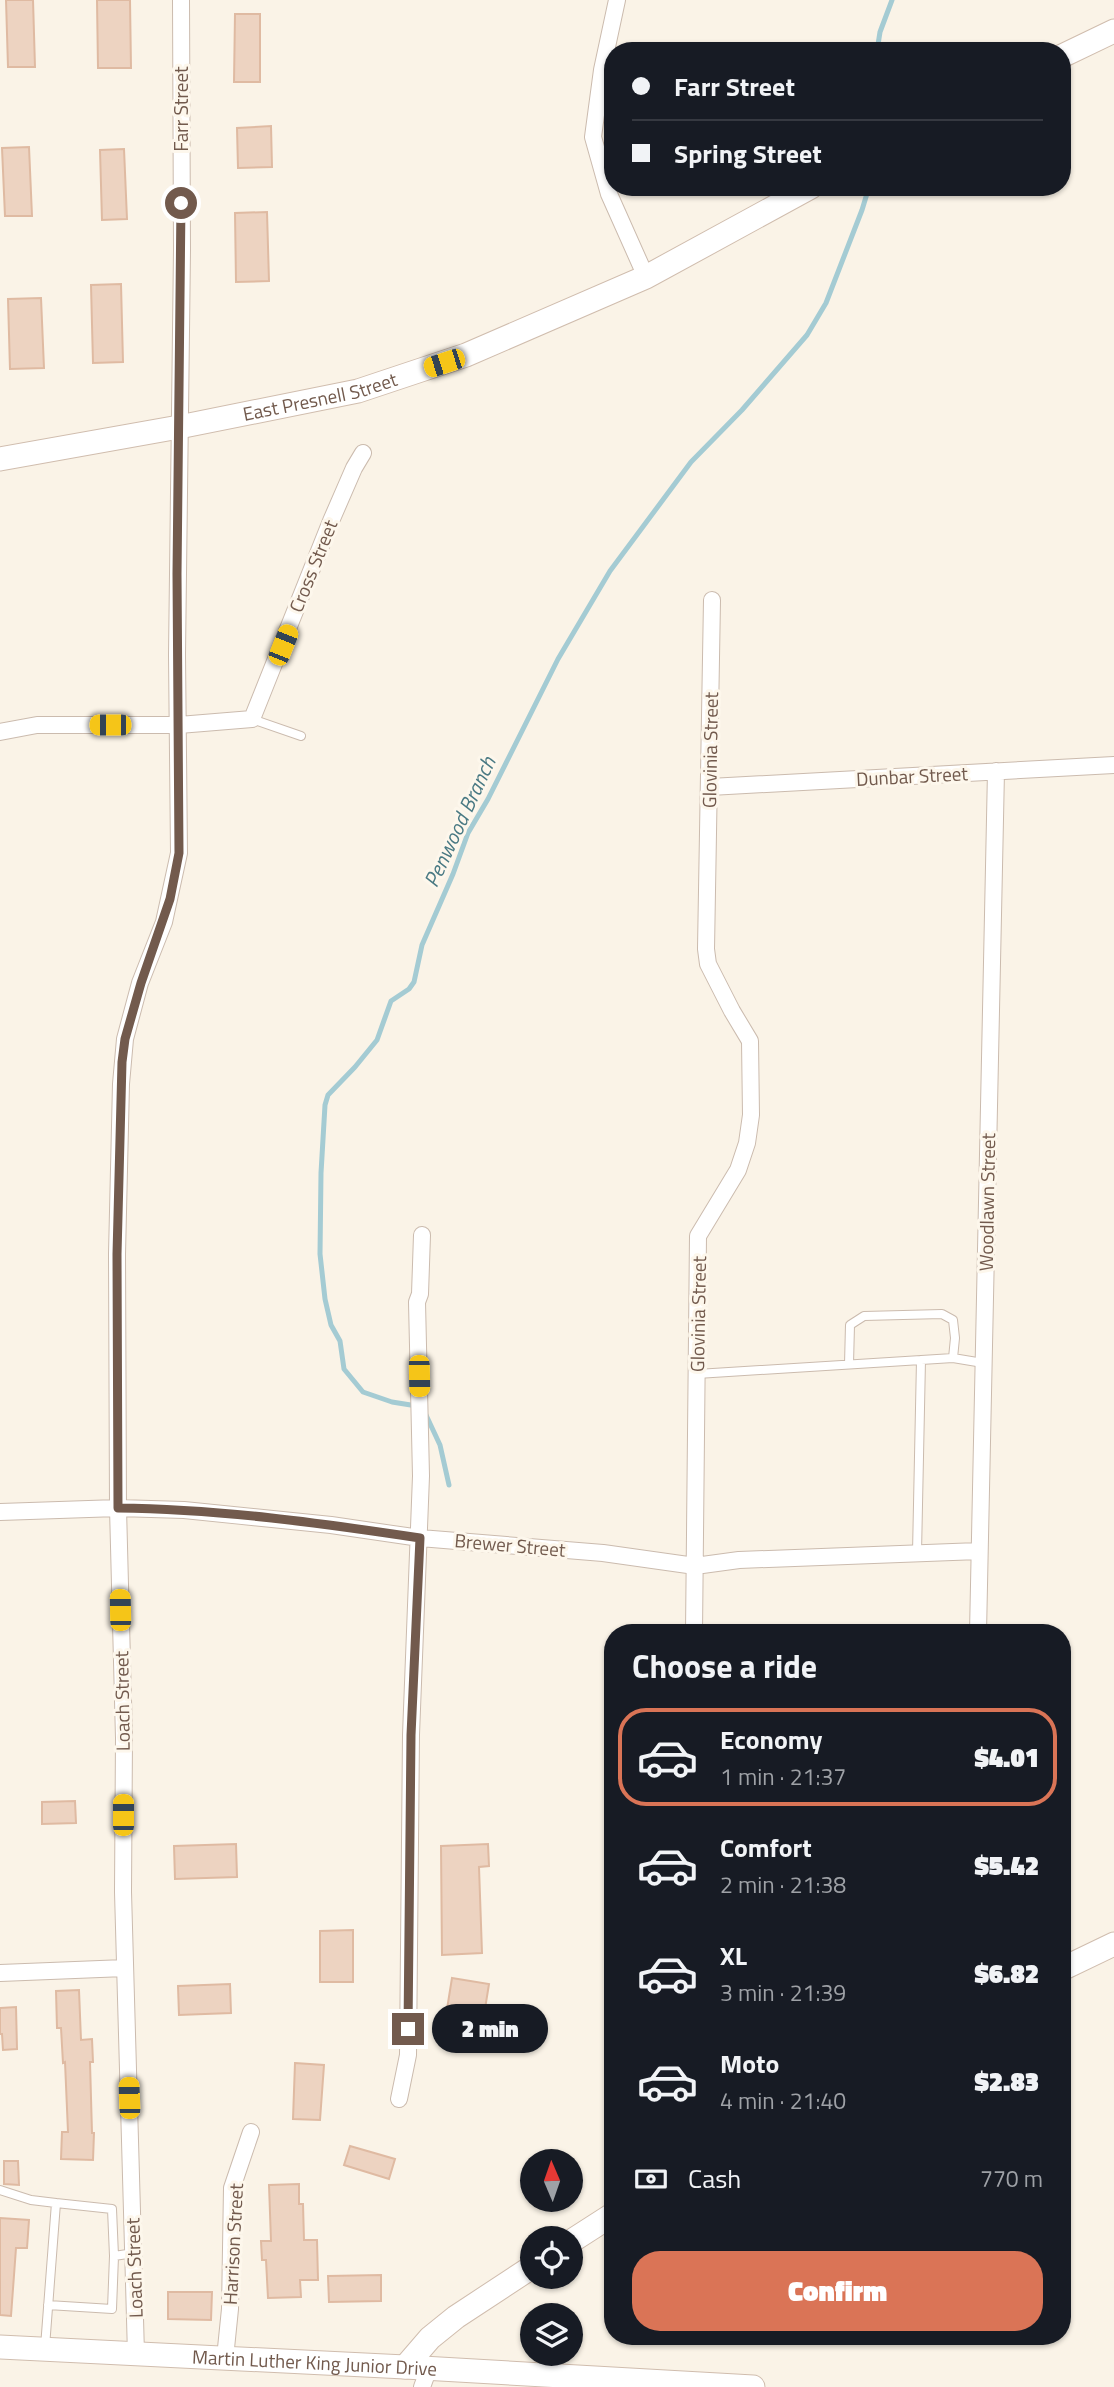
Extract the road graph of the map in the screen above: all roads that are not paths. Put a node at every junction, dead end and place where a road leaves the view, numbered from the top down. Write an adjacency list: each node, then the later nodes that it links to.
1 (181, 0): 11 (street, Farr Street)
2 (617, 0): 4 (street)
3 (1114, 32): 5 (street)
4 (608, 42)
5 (1071, 52)
6 (604, 62): 7 (street)
7 (604, 176)
8 (610, 196): 10 (street)
9 (794, 196): 10 (street, East Presnell Street)
10 (646, 277): 11 (street, East Presnell Street)
11 (179, 427): 13 (street, East Presnell Street); 16 (street, Loach Street)
12 (363, 453): 15 (street, Cross Street)
13 (0, 459)
14 (712, 600): 21 (street, Glovinia Street)
15 (252, 719): 16 (street); 18 (lane)
16 (179, 725): 17 (street); 28 (street, Loach Street)
17 (0, 732)
18 (301, 736)
19 (1114, 765): 20 (street, Dunbar Street)
20 (996, 771): 21 (street, Dunbar Street); 25 (street, Woodlawn Street)
21 (710, 787): 27 (street, Glovinia Street)
22 (422, 1235): 30 (street)
23 (953, 1358): 24 (lane); 25 (lane); 26 (lane)
24 (920, 1360): 26 (lane); 32 (lane)
25 (983, 1363): 31 (street, Woodlawn Street)
26 (849, 1364): 27 (lane)
27 (697, 1374): 33 (street, Glovinia Street)
28 (118, 1508): 29 (street, Brewer Street); 30 (street, Brewer Street); 38 (street, Loach Street)
29 (0, 1512)
30 (420, 1538): 33 (street, Brewer Street); 40 (street)
31 (979, 1551): 32 (street, Brewer Street); 35 (street, Woodlawn Street)
32 (917, 1553): 33 (street, Brewer Street)
33 (695, 1566): 34 (street, Glovinia Street)
34 (694, 1624)
35 (978, 1624)
36 (1109, 1946): 37 (street)
37 (1071, 1965)
38 (125, 1968): 39 (street); 46 (street, Loach Street)
39 (0, 1973)
40 (399, 2099)
41 (251, 2132): 53 (street, Harrison Street)
42 (0, 2190): 43 (lane)
43 (56, 2203): 47 (lane); 49 (lane)
44 (604, 2220): 45 (street)
45 (583, 2234)
46 (134, 2253): 47 (lane); 52 (street, Loach Street)
47 (114, 2256): 49 (lane)
48 (520, 2275): 54 (street)
49 (48, 2305): 51 (lane)
50 (0, 2347): 51 (street, Martin Luther King Junior Drive)
51 (45, 2350): 52 (street, Martin Luther King Junior Drive)
52 (136, 2354): 53 (street, Martin Luther King Junior Drive)
53 (225, 2358): 54 (street, Martin Luther King Junior Drive)
54 (405, 2367): 55 (street, Martin Luther King Junior Drive)
55 (426, 2378): 56 (street, Martin Luther King Junior Drive)
56 (672, 2385): 57 (street, Martin Luther King Junior Drive)
57 (753, 2387)

